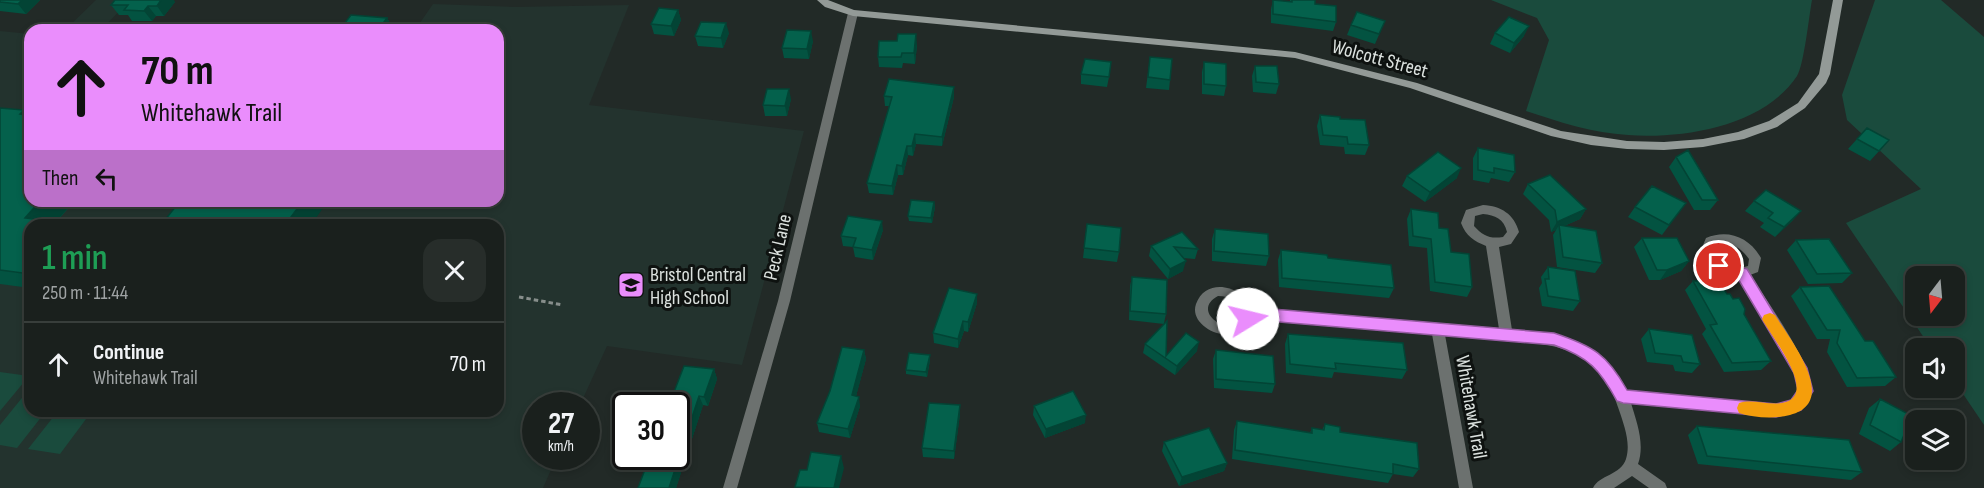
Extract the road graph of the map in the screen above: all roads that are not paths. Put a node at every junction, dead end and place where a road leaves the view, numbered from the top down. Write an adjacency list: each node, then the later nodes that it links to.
1 (822, 0): 3 (main road, Wolcott Street)
2 (1838, 0): 3 (main road, Wolcott Street)
3 (853, 13): 11 (street, Peck Lane)
4 (1492, 243): 8 (street)
5 (1742, 273): 9 (street)
6 (1249, 313): 7 (street)
7 (1438, 329): 8 (street, Whitehawk Trail); 12 (street, Whitehawk Trail)
8 (1506, 335): 9 (street, Whitehawk Trail)
9 (1623, 397): 10 (street, Whitehawk Trail)
10 (1630, 466): 13 (street); 14 (street)
11 (730, 488)
12 (1466, 488)
13 (1600, 488)
14 (1660, 488)

